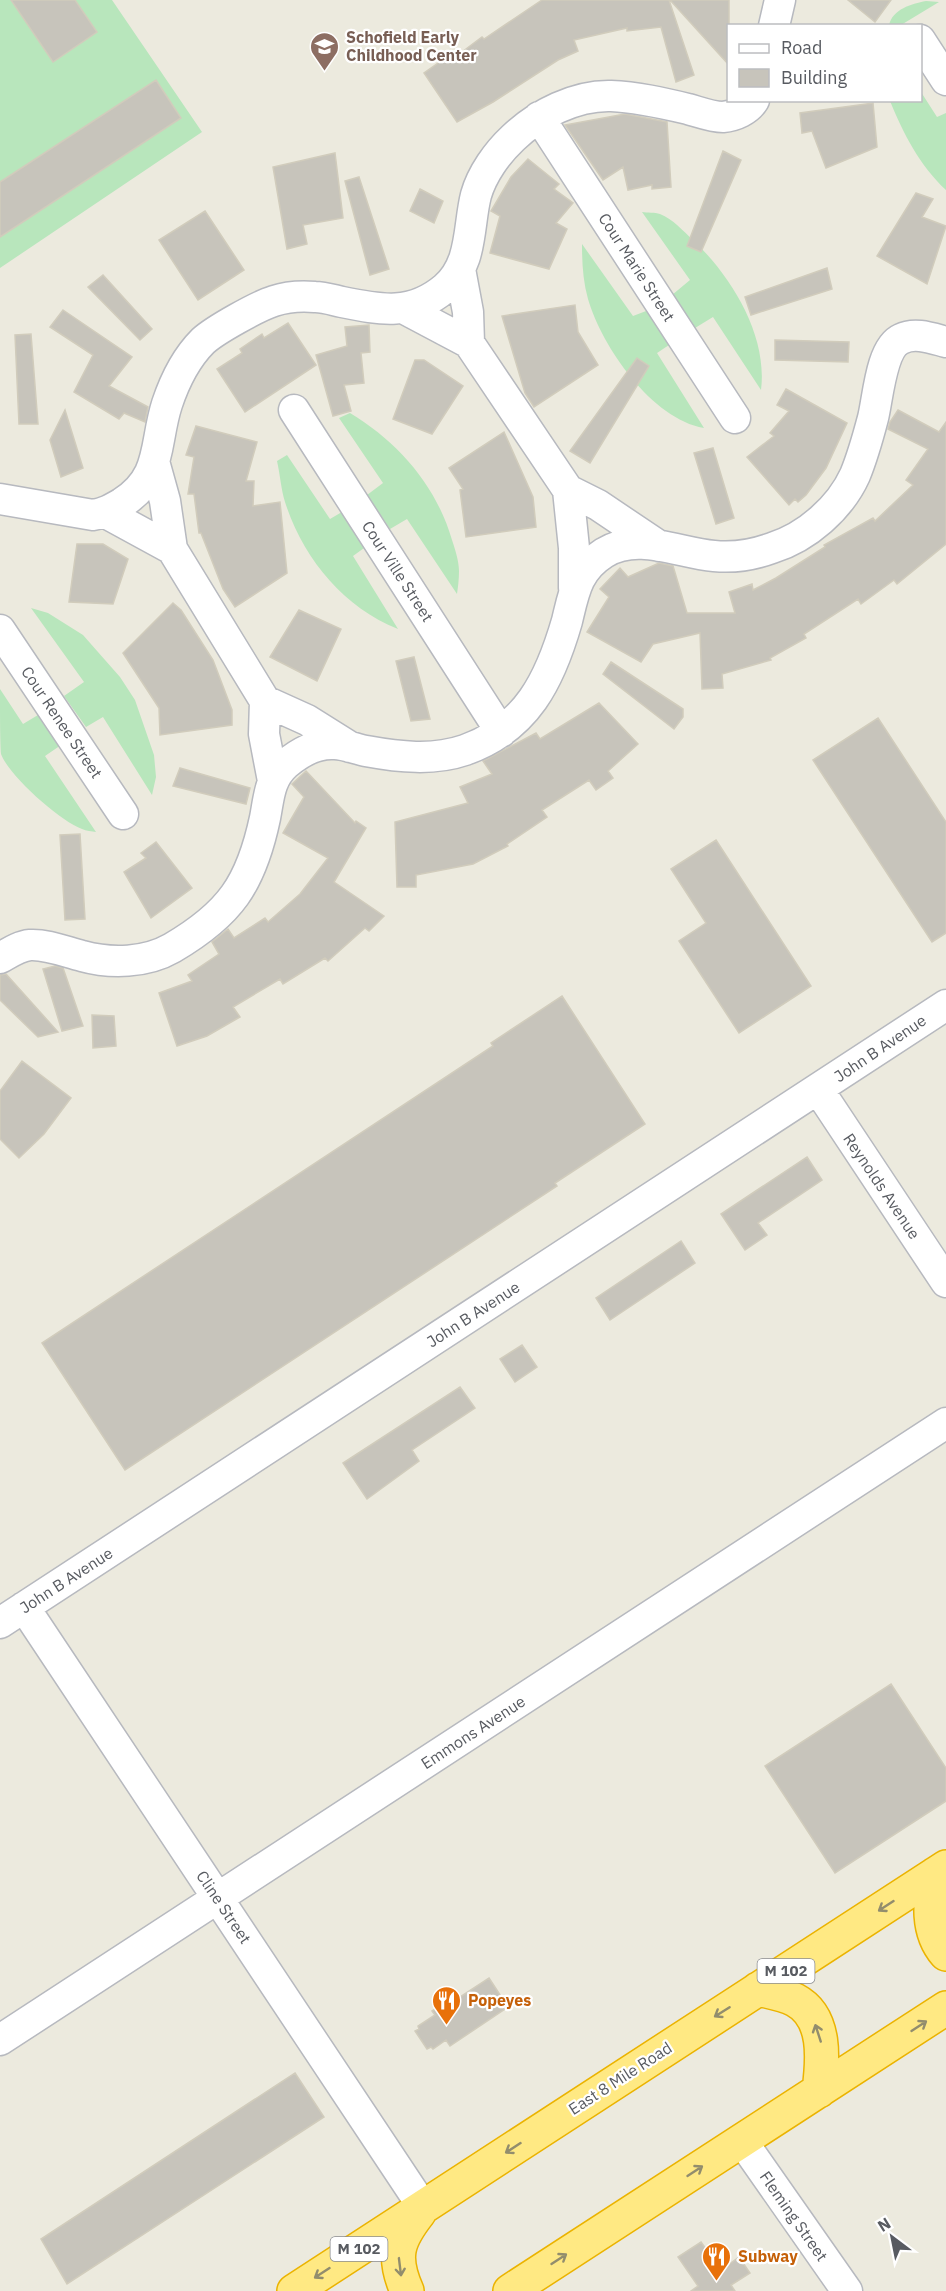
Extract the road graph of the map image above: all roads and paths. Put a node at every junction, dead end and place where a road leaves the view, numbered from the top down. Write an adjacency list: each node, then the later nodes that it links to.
1 (780, 0): 2 (street)
2 (774, 24)
3 (922, 42): 4 (street)
4 (946, 80)
5 (752, 102): 6 (street)
6 (539, 117): 7 (street); 12 (street, Cour Marie Street)
7 (460, 269): 8 (street); 10 (street)
8 (403, 308): 10 (street); 13 (street)
9 (946, 342): 17 (street)
10 (470, 343): 14 (street)
11 (294, 410): 22 (street, Cour Ville Street)
12 (735, 418)
13 (154, 465): 16 (street); 18 (street)
14 (568, 490): 17 (street); 19 (street)
15 (0, 499): 16 (street)
16 (106, 513): 18 (street)
17 (659, 546): 19 (street)
18 (172, 549): 21 (street)
19 (574, 588): 22 (street)
20 (0, 630): 25 (street, Cour Renee Street)
21 (265, 701): 23 (street); 24 (street)
22 (501, 732): 23 (street)
23 (350, 747): 24 (street)
24 (270, 794): 26 (street)
25 (123, 814)
26 (0, 958)
27 (946, 1005): 28 (street, John B Avenue)
28 (818, 1089): 29 (street, Reynolds Avenue); 31 (street, John B Avenue)
29 (946, 1282)
30 (946, 1423): 33 (street, Emmons Avenue)
31 (12, 1615): 33 (street, Cline Street)
32 (940, 1870): 34 (highway); 35 (highway, East 8 Mile Road / M 102, one-way to 35)
33 (218, 1898): 37 (street, Emmons Avenue); 40 (street, Cline Street)
34 (946, 1953)
35 (758, 1989): 38 (highway, one-way to 35); 40 (highway, East 8 Mile Road / M 102, one-way to 40)
36 (946, 2008): 38 (highway, one-way to 36)
37 (0, 2040)
38 (819, 2091): 39 (highway)
39 (742, 2141): 43 (highway, one-way to 39); 44 (street, Fleming Street)
40 (423, 2207): 41 (highway, East 8 Mile Road / M 102, one-way to 41); 42 (highway, one-way to 42)
41 (294, 2291)
42 (407, 2291)
43 (510, 2291)
44 (847, 2291)

